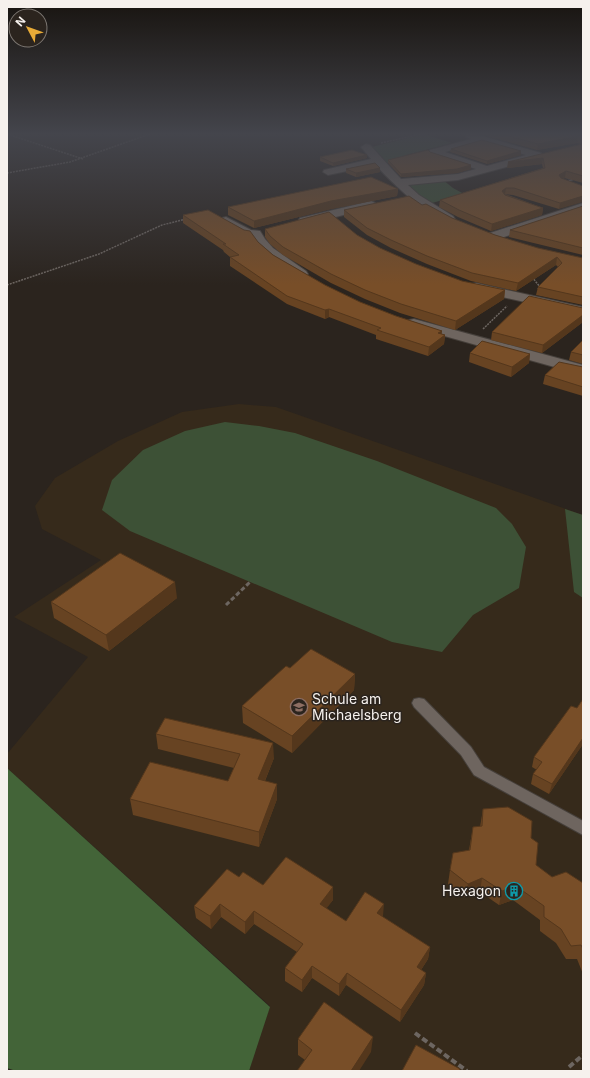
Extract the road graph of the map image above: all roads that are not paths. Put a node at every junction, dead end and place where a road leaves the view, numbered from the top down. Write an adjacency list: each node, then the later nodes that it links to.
1 (400, 184): 2 (street)
2 (414, 197): 3 (street); 11 (street)
3 (400, 200)
4 (385, 203): 8 (street)
5 (538, 208): 9 (street)
6 (579, 210): 9 (street)
7 (221, 212): 14 (street)
8 (331, 214): 10 (street); 12 (street)
9 (559, 215): 13 (street)
10 (295, 223)
11 (461, 226)
12 (346, 227)
13 (511, 243)
14 (314, 280)
15 (460, 282): 16 (street)
16 (583, 311)
17 (398, 318): 18 (street)
18 (583, 370)
19 (419, 703): 20 (lane)
20 (583, 829)

